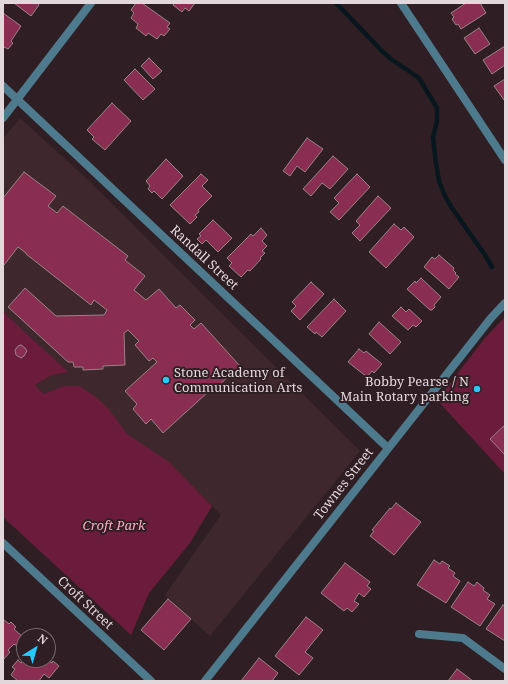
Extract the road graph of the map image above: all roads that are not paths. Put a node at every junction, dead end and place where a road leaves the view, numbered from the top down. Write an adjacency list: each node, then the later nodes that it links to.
1 (91, 3): 4 (street)
2 (401, 3): 6 (street)
3 (3, 86): 4 (street, Randall Street)
4 (18, 100): 5 (street); 8 (street, Randall Street)
5 (3, 118)
6 (505, 160)
7 (505, 303): 8 (street, Townes Street)
8 (388, 448): 13 (street, Townes Street)
9 (3, 543): 12 (street, Croft Street)
10 (419, 634): 11 (street)
11 (505, 669)
12 (151, 681)
13 (205, 681)

